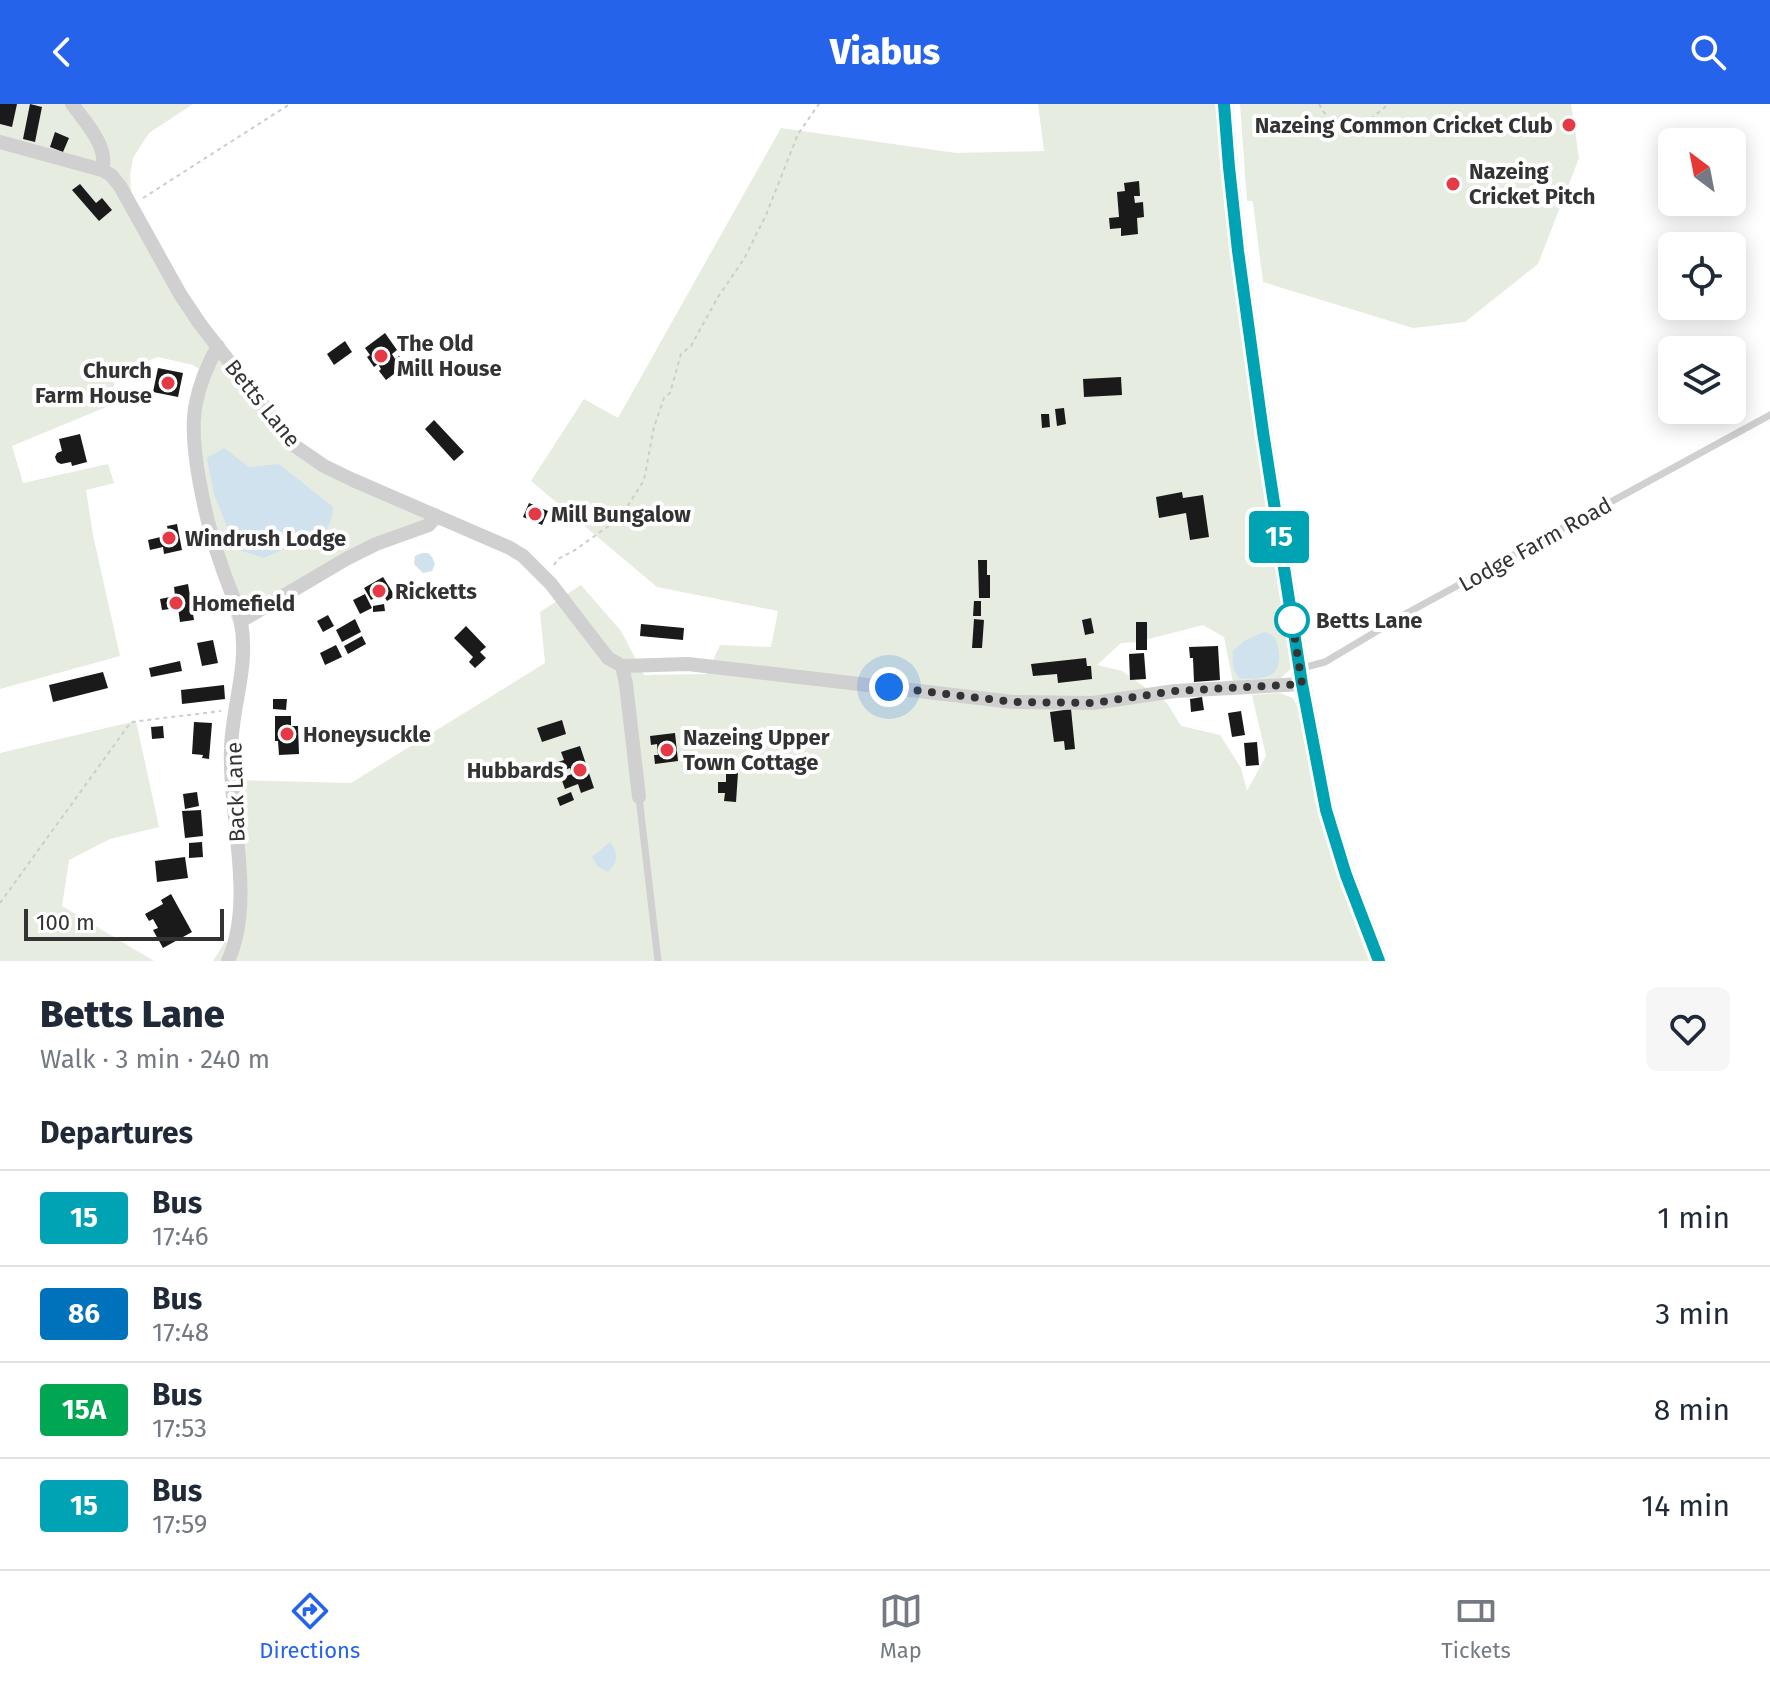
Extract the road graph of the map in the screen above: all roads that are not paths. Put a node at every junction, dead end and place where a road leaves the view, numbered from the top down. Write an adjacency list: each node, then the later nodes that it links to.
1 (72, 104): 4 (street, Betts Lane)
2 (1224, 104): 10 (street)
3 (0, 142): 4 (street)
4 (102, 170): 5 (street, Betts Lane)
5 (218, 346): 7 (street, Betts Lane); 8 (street, Back Lane)
6 (1770, 415): 10 (lane, Lodge Farm Road)
7 (435, 515): 8 (street); 9 (street, Betts Lane)
8 (241, 621): 12 (street, Back Lane)
9 (622, 666): 10 (street); 11 (street)
10 (1301, 676): 14 (street)
11 (639, 797): 13 (lane)
12 (228, 961)
13 (658, 961)
14 (1379, 961)

